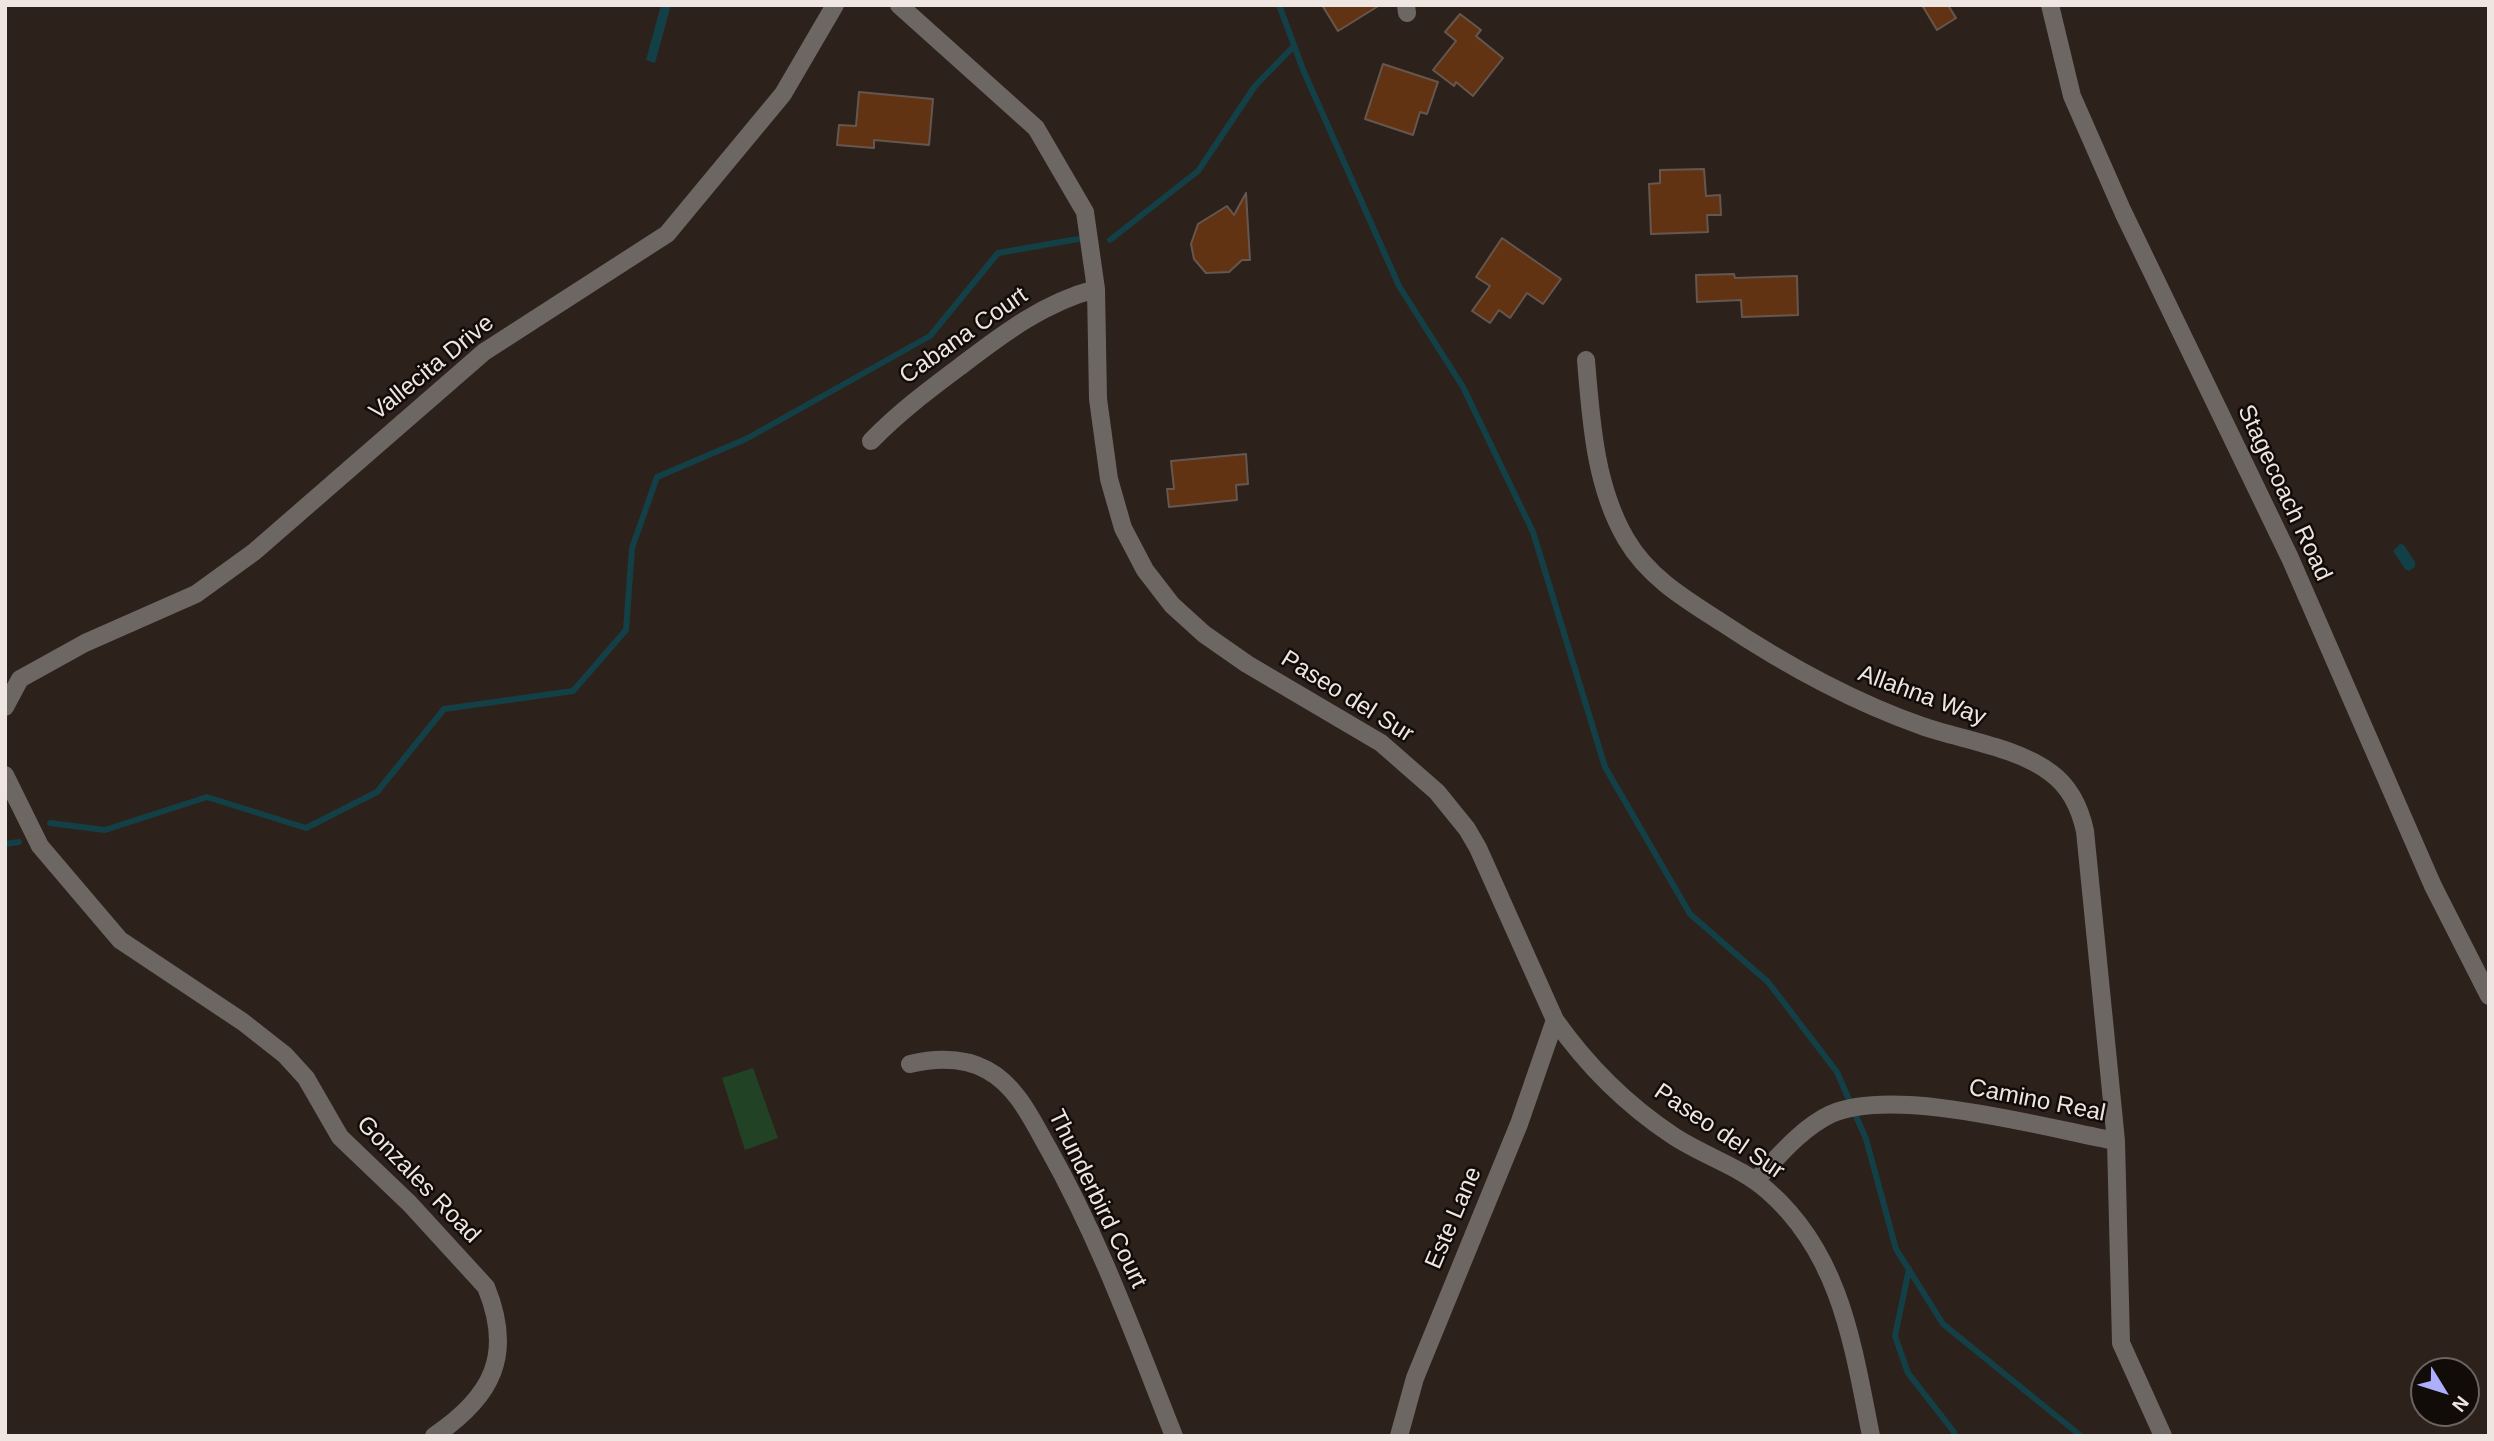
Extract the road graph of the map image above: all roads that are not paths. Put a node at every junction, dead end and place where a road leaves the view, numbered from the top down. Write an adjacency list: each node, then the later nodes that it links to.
1 (835, 5): 7 (street, Vallecita Drive)
2 (899, 5): 4 (street, Paseo del Sur)
3 (2050, 5): 9 (street, Stagecoach Road)
4 (1096, 289): 6 (street, Cabana Court); 10 (street, Paseo del Sur)
5 (1586, 360): 12 (street, Allahna Way)
6 (871, 440)
7 (5, 707)
8 (5, 775): 14 (street, Gonzales Road)
9 (2489, 996)
10 (1555, 1020): 13 (street, Paseo del Sur); 16 (street, Este Lane)
11 (909, 1064): 15 (street, Thunderbird Court)
12 (2116, 1141): 13 (street, Camino Real); 18 (street, Camino Real)
13 (1755, 1181): 17 (street, Paseo del Sur)
14 (434, 1436)
15 (1174, 1436)
16 (1399, 1436)
17 (1871, 1436)
18 (2163, 1436)

